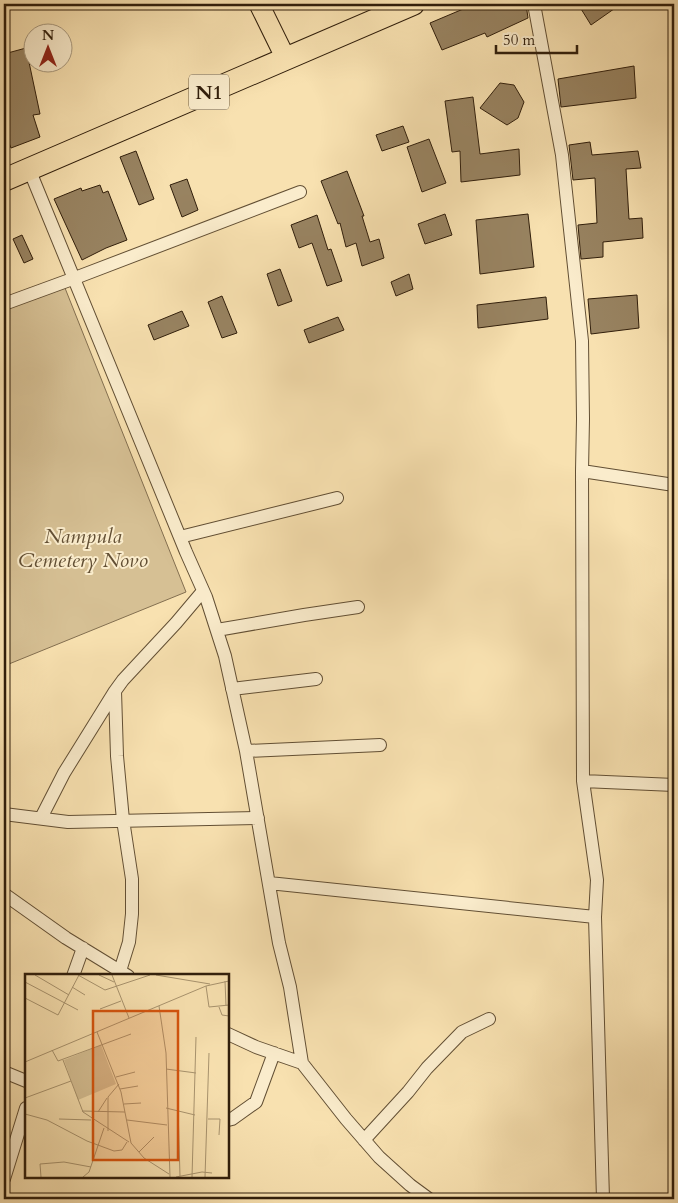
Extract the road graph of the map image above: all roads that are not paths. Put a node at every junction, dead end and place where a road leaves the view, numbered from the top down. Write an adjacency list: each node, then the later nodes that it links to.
1 (259, 4): 4 (main road)
2 (413, 4): 4 (highway, N1)
3 (534, 4): 10 (street)
4 (286, 59): 5 (highway, N1)
5 (29, 169): 6 (highway, N1); 8 (street)
6 (4, 180)
7 (300, 192): 8 (street)
8 (75, 278): 9 (street); 13 (street)
9 (4, 304)
10 (582, 472): 11 (street); 22 (street)
11 (674, 484)
12 (337, 498): 13 (street)
13 (180, 537): 14 (street)
14 (203, 591): 16 (street); 19 (street)
15 (358, 607): 16 (street)
16 (217, 630): 18 (street)
17 (316, 679): 18 (street)
18 (232, 688): 21 (street)
19 (115, 691): 25 (street); 27 (street)
20 (380, 745): 21 (street)
21 (246, 751): 26 (street)
22 (583, 781): 23 (street); 30 (street)
23 (674, 785)
24 (4, 814): 25 (street)
25 (41, 818): 27 (street)
26 (258, 818): 27 (street); 28 (street)
27 (123, 820): 32 (street)
28 (269, 884): 30 (street); 37 (street)
29 (4, 894): 31 (street)
30 (596, 917): 45 (street)
31 (83, 948): 32 (street); 33 (street)
32 (124, 973)
33 (74, 974)
34 (489, 1019): 42 (street)
35 (229, 1034): 36 (street)
36 (274, 1053): 37 (street); 41 (street)
37 (302, 1063): 42 (street)
38 (4, 1072): 39 (street)
39 (25, 1081)
40 (25, 1111): 43 (street)
41 (229, 1120)
42 (364, 1140): 44 (street)
43 (4, 1179)
44 (430, 1199)
45 (603, 1199)

